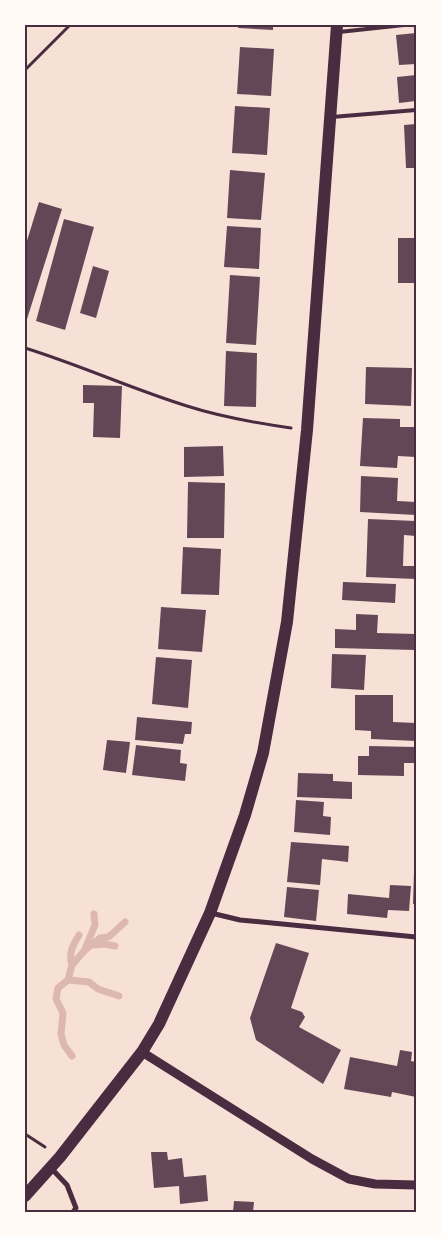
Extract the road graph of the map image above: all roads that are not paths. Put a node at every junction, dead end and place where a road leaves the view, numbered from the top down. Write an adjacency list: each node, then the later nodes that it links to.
1 (404, 25): 2 (lane)
2 (337, 28): 4 (main road)
3 (416, 110): 4 (lane)
4 (330, 118): 5 (main road)
5 (210, 913): 6 (street); 7 (main road)
6 (416, 937)
7 (142, 1052): 8 (main road); 9 (street)
8 (51, 1168): 10 (main road); 11 (street)
9 (416, 1185)
10 (25, 1196)
11 (73, 1212)

